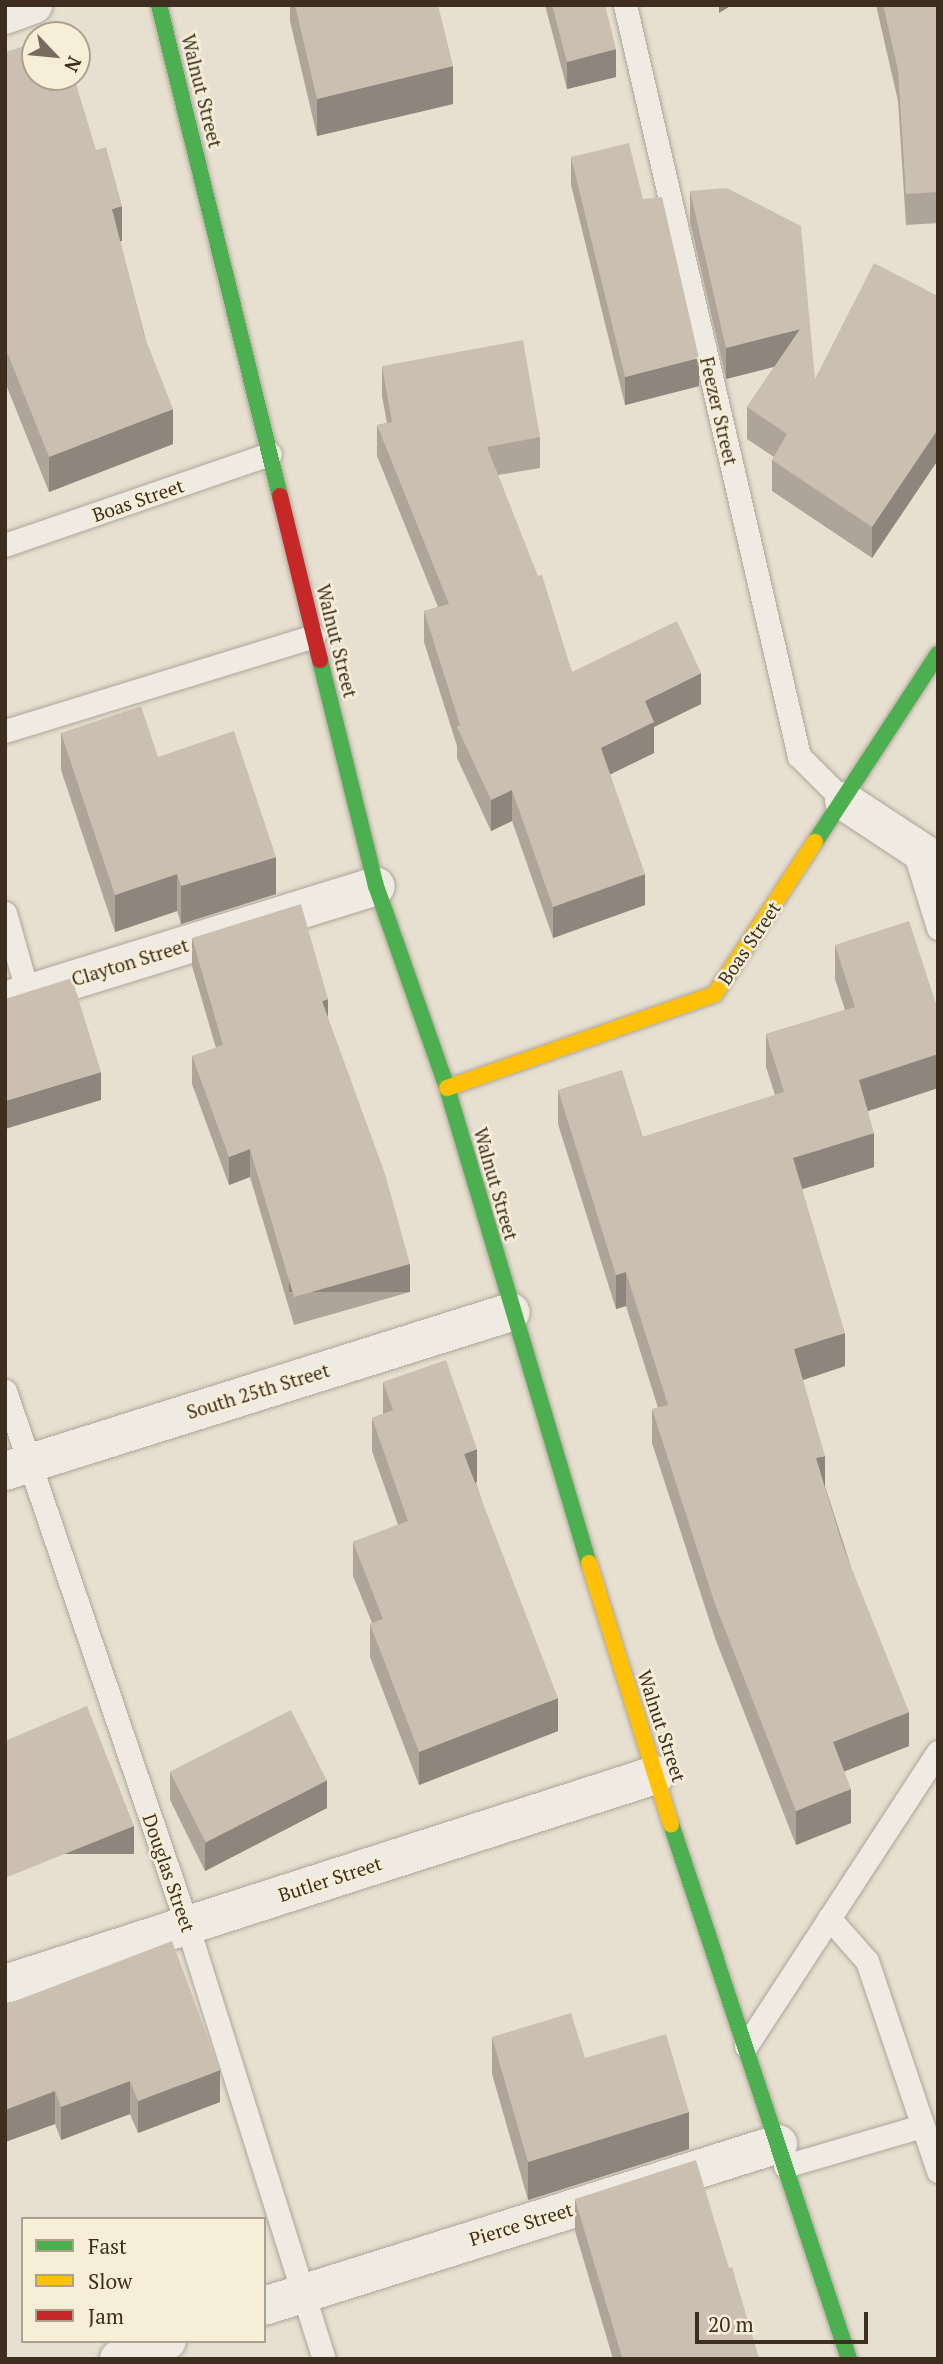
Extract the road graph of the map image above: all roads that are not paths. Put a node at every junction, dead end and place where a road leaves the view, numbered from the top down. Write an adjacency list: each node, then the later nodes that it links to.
1 (33, 5): 4 (street)
2 (159, 5): 5 (main road, Walnut Street)
3 (625, 5): 10 (lane, Feezer Street)
4 (5, 15)
5 (270, 454): 6 (lane, Boas Street); 7 (main road, Walnut Street)
6 (5, 545)
7 (314, 636): 9 (lane); 12 (main road, Walnut Street)
8 (938, 654): 10 (main road, Boas Street)
9 (5, 731)
10 (844, 801): 11 (street); 16 (main road, Boas Street)
11 (925, 855): 14 (lane)
12 (376, 886): 15 (street, Clayton Street); 16 (main road, Walnut Street)
13 (5, 913): 15 (lane)
14 (938, 928)
15 (17, 998)
16 (447, 1088): 17 (main road, Walnut Street)
17 (511, 1312): 19 (street, South 25th Street); 21 (main road, Walnut Street)
18 (5, 1391): 19 (lane, Douglas Street)
19 (17, 1467): 24 (lane, Douglas Street)
20 (938, 1752): 22 (lane)
21 (655, 1775): 24 (street, Butler Street); 26 (main road, Walnut Street)
22 (930, 1782): 23 (lane)
23 (829, 1918): 26 (lane); 27 (lane)
24 (187, 1925): 25 (street, Butler Street); 30 (lane, Douglas Street)
25 (5, 1983)
26 (746, 2046): 28 (main road, Walnut Street)
27 (922, 2126): 28 (lane); 29 (lane)
28 (782, 2155): 30 (street, Pierce Street); 35 (main road, Walnut Street)
29 (938, 2171)
30 (302, 2292): 31 (street, Pierce Street); 34 (lane, Douglas Street)
31 (266, 2305)
32 (162, 2343): 33 (street)
33 (119, 2359)
34 (324, 2359)
35 (849, 2359)

